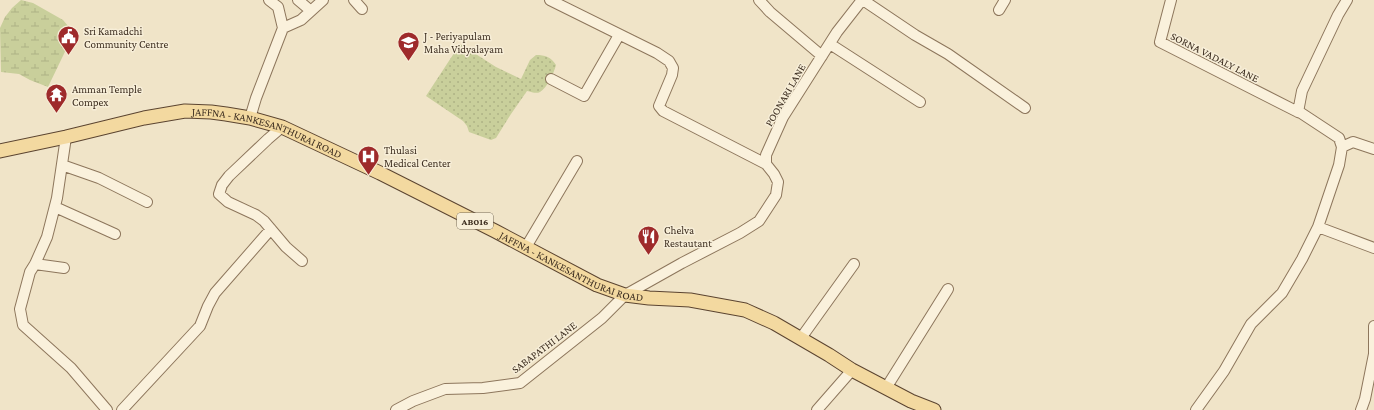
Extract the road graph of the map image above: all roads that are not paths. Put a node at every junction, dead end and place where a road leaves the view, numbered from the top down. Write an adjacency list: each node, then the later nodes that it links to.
1 (269, 0): 14 (street)
2 (298, 0): 13 (street)
3 (323, 0): 13 (street)
4 (354, 0): 11 (street)
5 (550, 0): 15 (street)
6 (759, 0): 17 (street)
7 (862, 0): 16 (street, POONARI LANE); 20 (street)
8 (1005, 0): 12 (street)
9 (1171, 0): 21 (street, SORNA VADALY LANE)
10 (1347, 0): 21 (street)
11 (362, 9)
12 (999, 10)
13 (311, 11): 14 (street)
14 (283, 28): 22 (street)
15 (619, 34): 18 (street); 29 (street)
16 (830, 44): 17 (street, POONARI LANE); 19 (street)
17 (822, 56): 29 (street, POONARI LANE)
18 (551, 79)
19 (920, 102)
20 (1025, 108)
21 (1298, 112): 25 (street)
22 (250, 118): 23 (main road, JAFFNA - KANKESANTHURAI ROAD / AB016); 24 (main road, JAFFNA - KANKESANTHURAI ROAD / AB016)
23 (282, 127): 34 (street); 36 (main road, JAFFNA - KANKESANTHURAI ROAD / AB016)
24 (66, 137): 27 (main road, JAFFNA - KANKESANTHURAI ROAD / AB016); 30 (street)
25 (1342, 147): 26 (street); 33 (street)
26 (1374, 149)
27 (0, 151)
28 (577, 161): 36 (street)
29 (766, 164): 43 (street)
30 (62, 165): 31 (street); 32 (street)
31 (147, 202)
32 (55, 207): 35 (street); 39 (street)
33 (1318, 227): 37 (street); 54 (street)
34 (271, 229): 38 (street); 50 (street)
35 (115, 234)
36 (526, 247): 43 (main road, JAFFNA - KANKESANTHURAI ROAD / AB016)
37 (1374, 248)
38 (302, 261)
39 (35, 264): 41 (street); 49 (street)
40 (854, 264): 45 (street)
41 (64, 268)
42 (948, 289): 48 (street)
43 (625, 295): 45 (main road, JAFFNA - KANKESANTHURAI ROAD / AB016); 51 (street, SABAPATHI LANE)
44 (1374, 326): 46 (street)
45 (801, 338): 47 (main road, JAFFNA - KANKESANTHURAI ROAD / AB016)
46 (1374, 353): 55 (street)
47 (852, 370): 48 (main road, JAFFNA - KANKESANTHURAI ROAD / AB016); 52 (street)
48 (886, 388): 53 (main road, JAFFNA - KANKESANTHURAI ROAD / AB016)
49 (107, 410)
50 (122, 410)
51 (396, 410)
52 (817, 410)
53 (934, 410)
54 (1196, 410)
55 (1361, 410)

